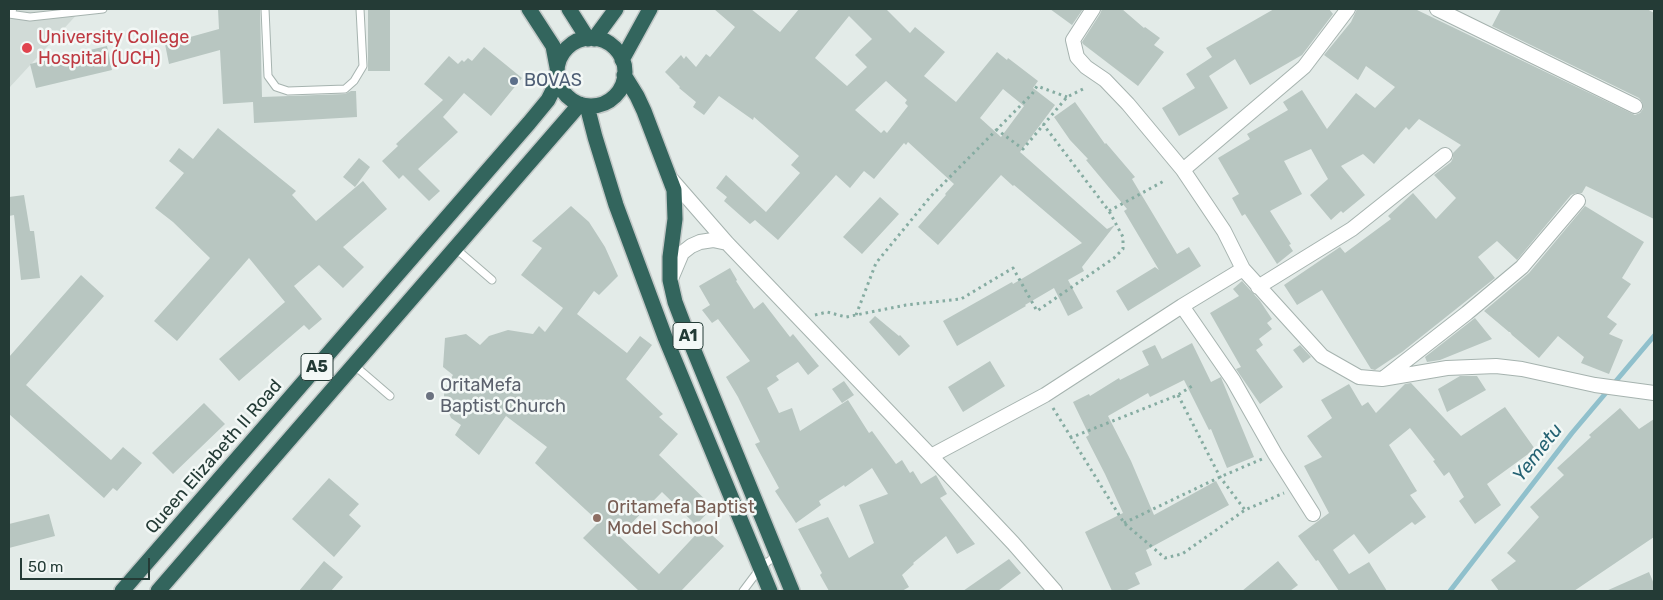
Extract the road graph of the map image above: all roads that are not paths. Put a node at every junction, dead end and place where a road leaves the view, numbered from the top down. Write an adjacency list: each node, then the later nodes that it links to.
1 (103, 9): 11 (lane)
2 (265, 9): 3 (lane)
3 (360, 9)
4 (529, 9): 14 (highway)
5 (569, 9): 12 (highway)
6 (616, 9): 12 (highway)
7 (650, 9): 13 (highway)
8 (1093, 9): 19 (street)
9 (1348, 9): 19 (street)
10 (1437, 9): 17 (street)
11 (9, 11)
12 (591, 39): 13 (highway); 14 (highway)
13 (622, 60): 15 (highway)
14 (558, 75): 16 (highway); 37 (highway, Queen Elizabeth II Road / A5)
15 (624, 75): 16 (highway); 20 (highway, A1)
16 (583, 105): 23 (highway, A5); 36 (highway, A1)
17 (1635, 106)
18 (1445, 155): 27 (street)
19 (1183, 170): 24 (street)
20 (672, 180): 22 (street); 26 (highway, A1)
21 (1578, 201): 30 (street)
22 (727, 244): 26 (street); 33 (street)
23 (455, 248): 25 (lane); 29 (highway, A5)
24 (1243, 269): 27 (street); 28 (street)
25 (492, 280)
26 (670, 280): 35 (highway, A1)
27 (1258, 287): 30 (street)
28 (1182, 306): 33 (street); 34 (street)
29 (354, 365): 32 (lane); 38 (highway, A5)
30 (1382, 379): 31 (street)
31 (1654, 394)
32 (390, 396)
33 (931, 456): 42 (street)
34 (1313, 514)
35 (777, 555): 36 (lane); 41 (highway, A1)
36 (760, 567): 39 (lane); 40 (highway, A1)
37 (122, 591)
38 (158, 591)
39 (743, 591)
40 (770, 591)
41 (792, 591)
42 (1055, 591)

